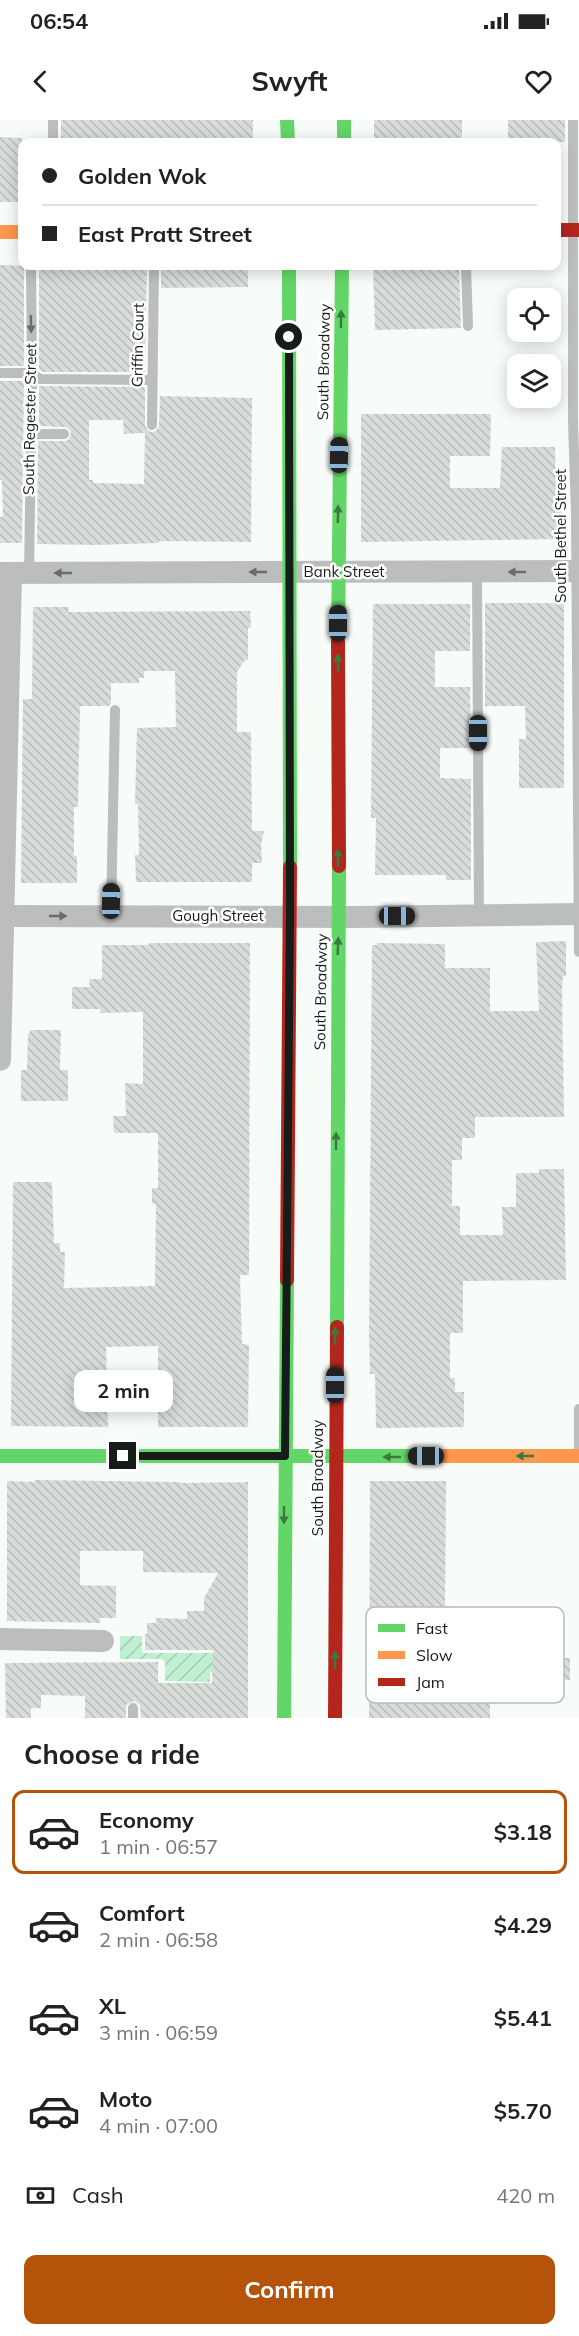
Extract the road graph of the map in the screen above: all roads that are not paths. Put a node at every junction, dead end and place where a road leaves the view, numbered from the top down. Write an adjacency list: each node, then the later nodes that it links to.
1 (53, 120): 5 (lane)
2 (287, 120): 6 (main road)
3 (344, 120): 7 (main road)
4 (573, 120): 8 (lane, South Bethel Street)
5 (53, 138)
6 (288, 138)
7 (344, 138)
8 (576, 230): 20 (lane, South Bethel Street)
9 (0, 232): 10 (main road)
10 (18, 232)
11 (31, 270): 18 (lane, South Regester Street, one-way to 18)
12 (154, 270): 19 (lane, Griffin Court)
13 (289, 270): 25 (main road)
14 (342, 270): 26 (main road, South Broadway, one-way to 14)
15 (466, 270): 16 (lane)
16 (468, 326)
17 (0, 373): 18 (lane)
18 (32, 373): 19 (lane); 22 (lane, South Regester Street)
19 (152, 380): 21 (lane, Griffin Court)
20 (576, 384): 24 (lane, South Bethel Street)
21 (152, 425)
22 (31, 434): 23 (lane); 28 (lane, South Regester Street)
23 (63, 434)
24 (577, 571): 27 (street, Bank Street, one-way to 27); 31 (lane, South Bethel Street)
25 (288, 572): 26 (street, Bank Street); 28 (street, Bank Street, one-way to 28); 35 (main road)
26 (338, 572): 27 (street, Bank Street); 37 (main road, South Broadway, one-way to 26)
27 (477, 572): 36 (lane)
28 (13, 573): 30 (street, South Regester Street)
29 (115, 710): 34 (lane)
30 (4, 715): 33 (street, South Regester Street)
31 (579, 743): 32 (lane, South Bethel Street)
32 (579, 914): 36 (street, Gough Street); 38 (lane, South Bethel Street)
33 (1, 916): 34 (street, Gough Street, one-way to 34); 39 (street, South Regester Street)
34 (111, 916): 35 (street, Gough Street)
35 (290, 916): 37 (street, Gough Street); 42 (main road)
36 (479, 916): 37 (street, Gough Street)
37 (339, 917): 44 (main road, South Broadway, one-way to 37)
38 (579, 952)
39 (0, 1060)
40 (579, 1409): 43 (lane)
41 (0, 1456): 42 (main road)
42 (285, 1456): 44 (main road); 48 (main road, one-way to 48)
43 (579, 1456): 44 (main road, one-way to 44); 45 (lane)
44 (334, 1457): 49 (main road, South Broadway, one-way to 44)
45 (579, 1462)
46 (0, 1640): 47 (street)
47 (103, 1641)
48 (284, 1718)
49 (335, 1718)

